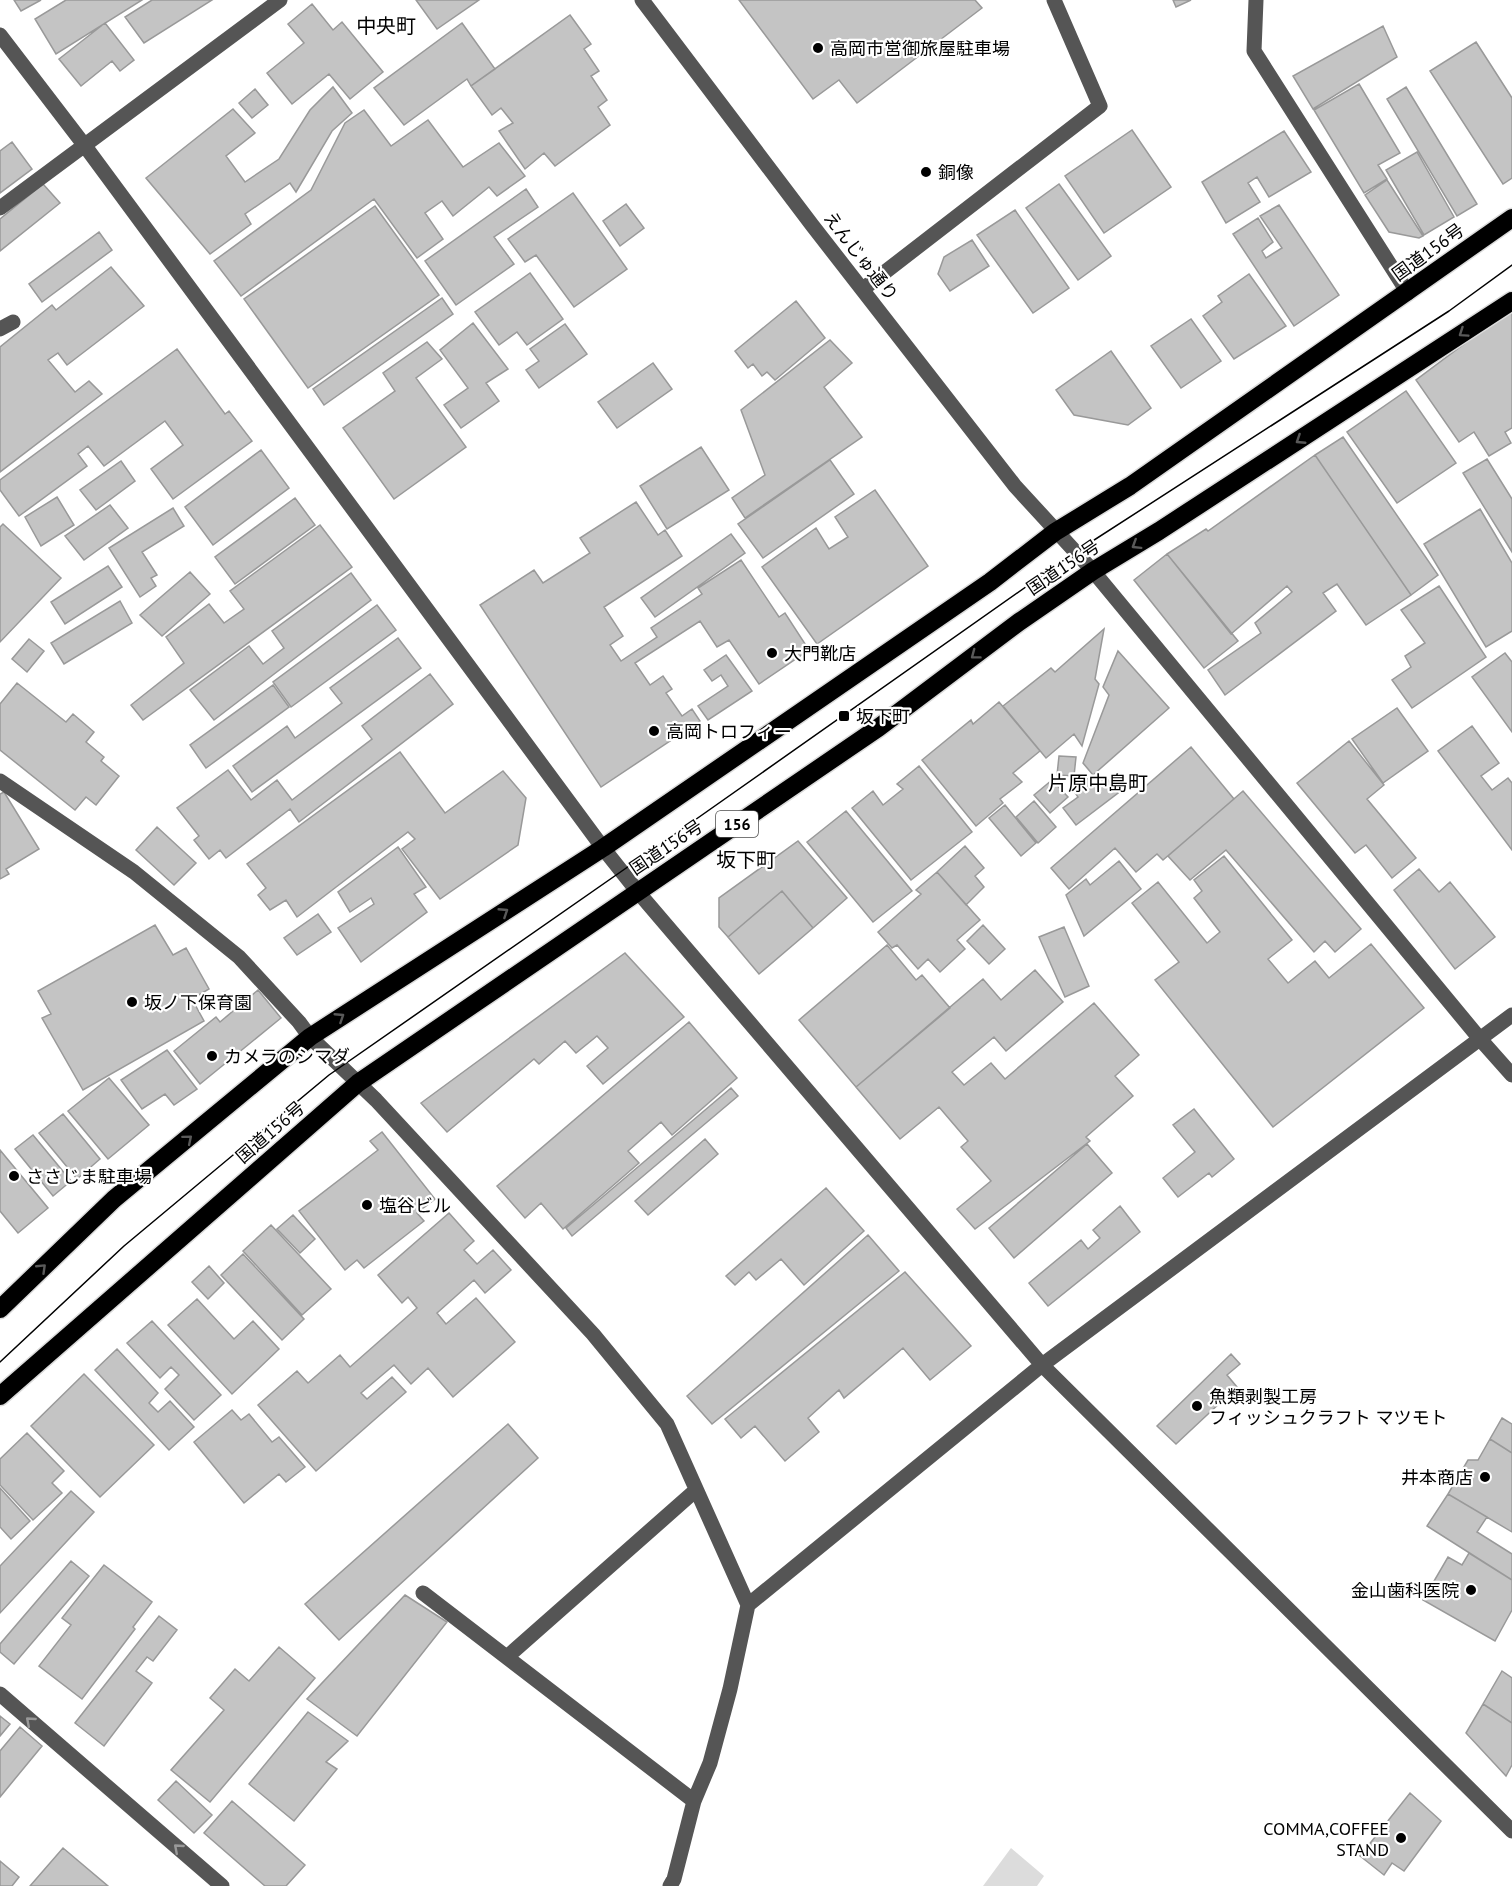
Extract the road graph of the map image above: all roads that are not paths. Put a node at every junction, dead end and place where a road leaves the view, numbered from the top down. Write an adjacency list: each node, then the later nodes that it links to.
1 (280, 0): 6 (street)
2 (642, 0): 9 (street, えんじゅ通り)
3 (1054, 0): 9 (street)
4 (1256, 0): 10 (street)
5 (0, 35): 6 (street)
6 (85, 146): 7 (street); 15 (street)
7 (0, 208)
8 (1512, 218): 10 (highway, 国道156号)
9 (863, 289): 12 (street, えんじゅ通り)
10 (1408, 293): 12 (highway, 国道156号)
11 (1512, 301): 13 (highway, 国道156号 / 156, one-way to 13)
12 (1055, 532): 13 (street, えんじゅ通り); 15 (highway, 国道156号)
13 (1093, 572): 16 (highway, 国道156号 / 156, one-way to 16); 19 (street, えんじゅ通り)
14 (0, 781): 18 (street)
15 (603, 848): 16 (street); 18 (highway, 国道156号, one-way to 15)
16 (638, 892): 21 (highway, 国道156号 / 156); 23 (street)
17 (1512, 1015): 19 (street)
18 (310, 1037): 21 (street); 22 (highway, 国道156号, one-way to 18)
19 (1480, 1039): 20 (street, えんじゅ通り); 23 (street)
20 (1512, 1075)
21 (358, 1083): 24 (highway, 国道156号 / 156); 25 (street)
22 (0, 1309)
23 (1042, 1365): 27 (street); 31 (street)
24 (0, 1396)
25 (696, 1490): 27 (street); 28 (street)
26 (423, 1593): 28 (street)
27 (748, 1605): 30 (street)
28 (507, 1658): 30 (street)
29 (0, 1694): 32 (street, one-way to 29)
30 (694, 1801): 33 (street)
31 (1512, 1831)
32 (222, 1886)
33 (670, 1886)

